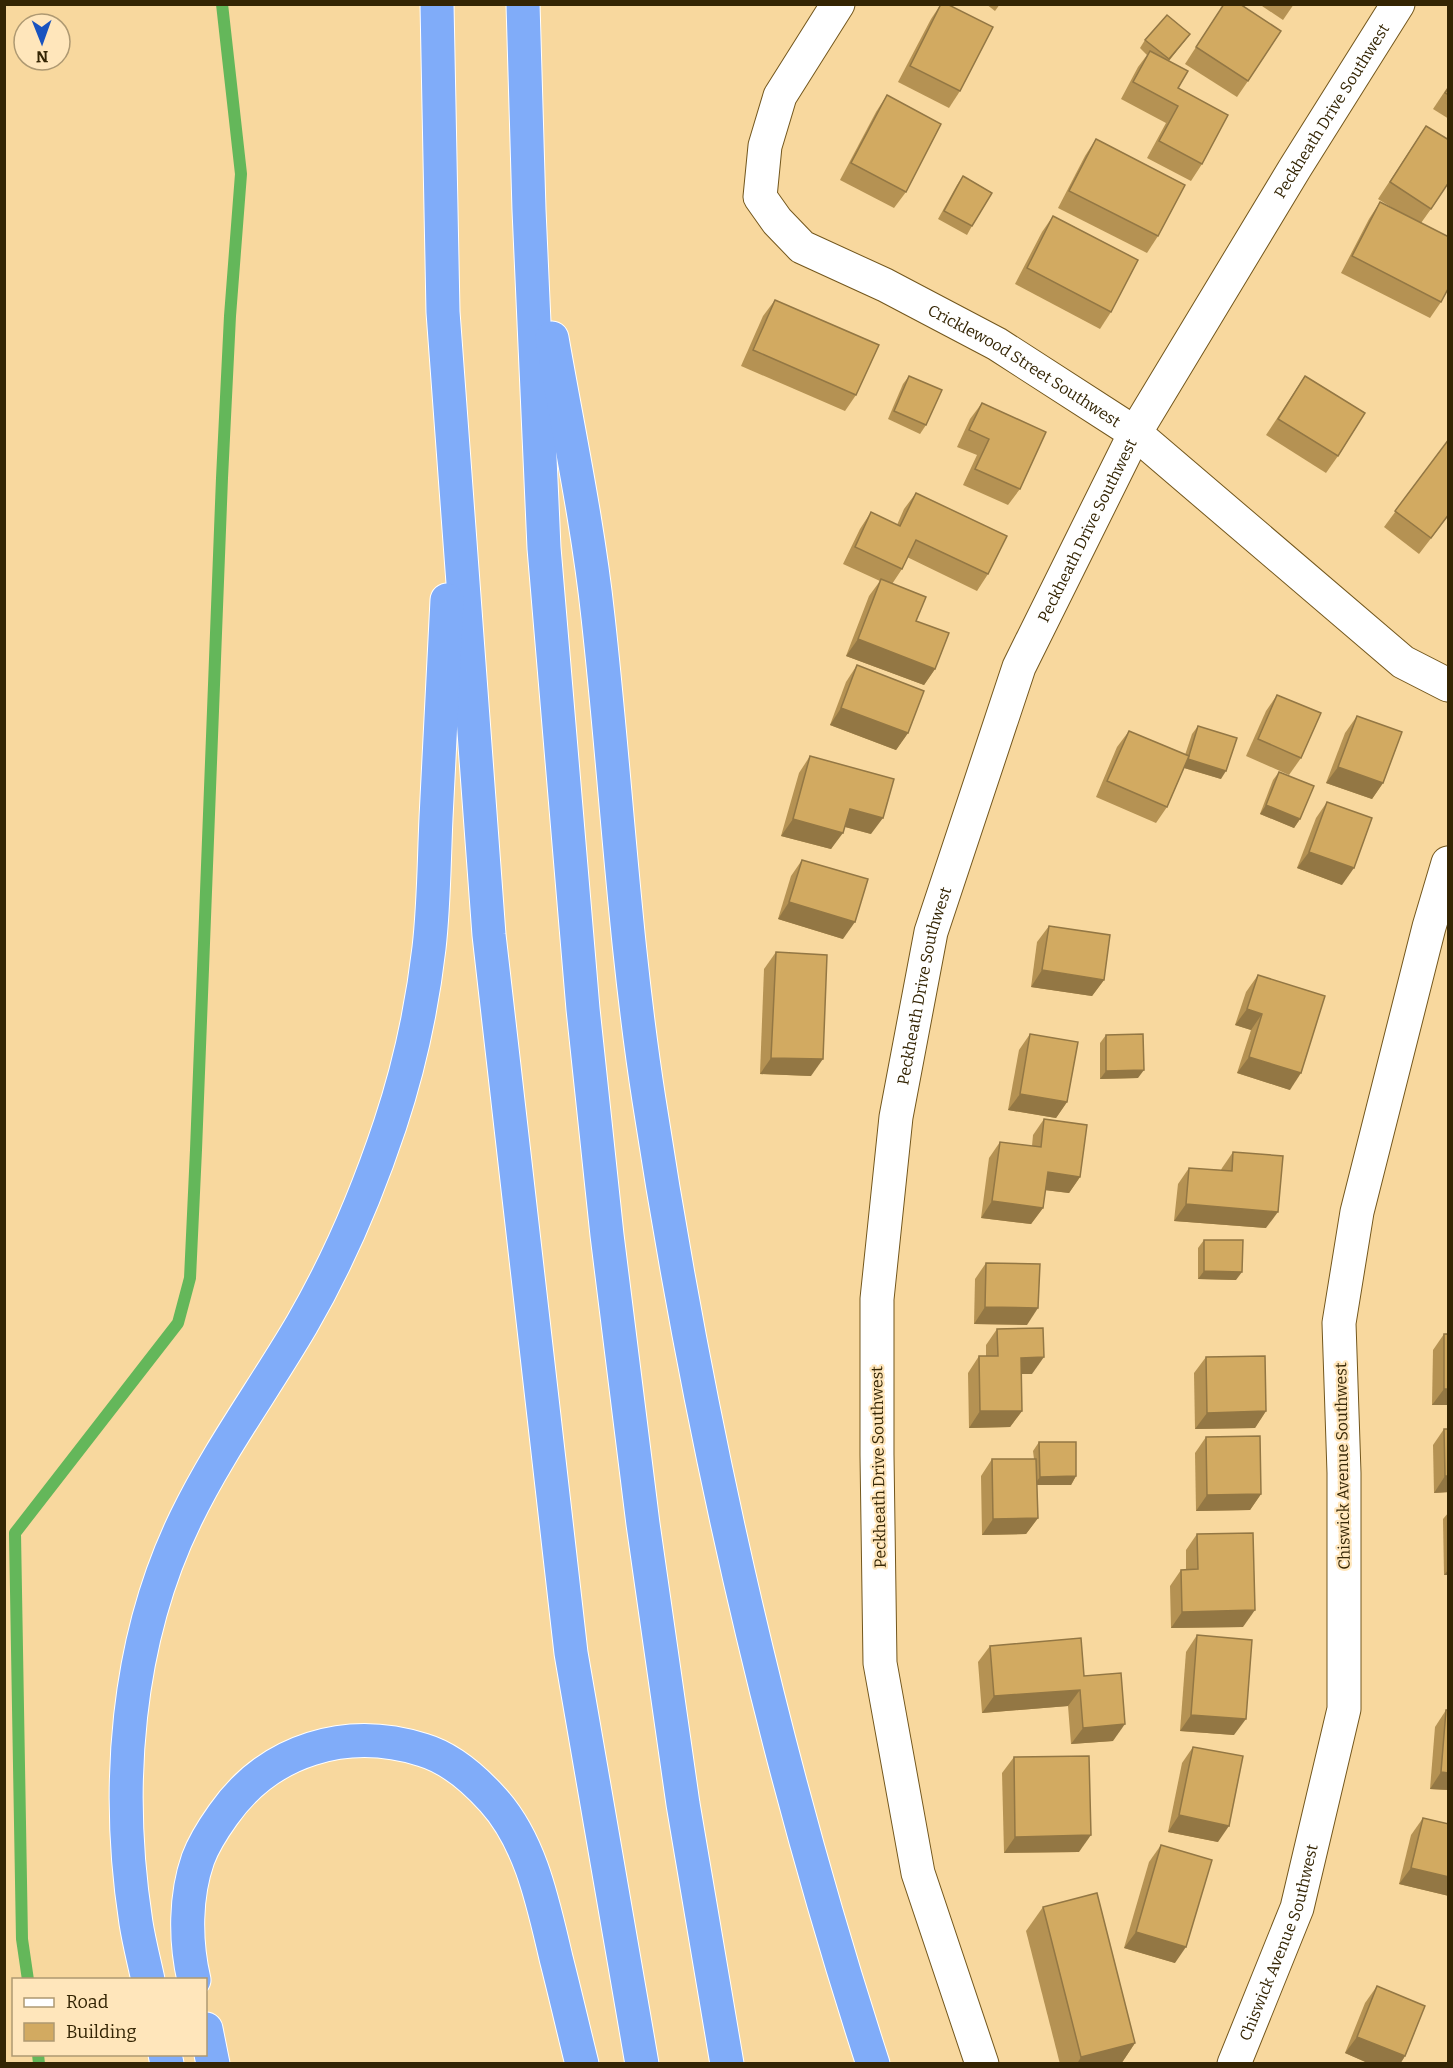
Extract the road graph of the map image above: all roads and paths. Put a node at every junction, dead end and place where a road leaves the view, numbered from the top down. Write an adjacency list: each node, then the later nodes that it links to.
1 (437, 4): 7 (highway)
2 (523, 4): 5 (highway)
3 (838, 4): 6 (street, Cricklewood Street Southwest)
4 (1398, 4): 6 (street, Peckheath Drive Southwest)
5 (529, 210): 16 (highway); 17 (highway)
6 (1135, 433): 8 (street, Cricklewood Street Southwest); 18 (street, Peckheath Drive Southwest)
7 (455, 457): 10 (highway); 15 (highway)
8 (1449, 685)
9 (1449, 863): 19 (street, Chiswick Avenue Southwest)
10 (148, 1978)
11 (194, 1978): 14 (highway)
12 (207, 2034): 13 (highway)
13 (213, 2064)
14 (582, 2064)
15 (642, 2064)
16 (727, 2064)
17 (873, 2064)
18 (982, 2064)
19 (1234, 2064)

